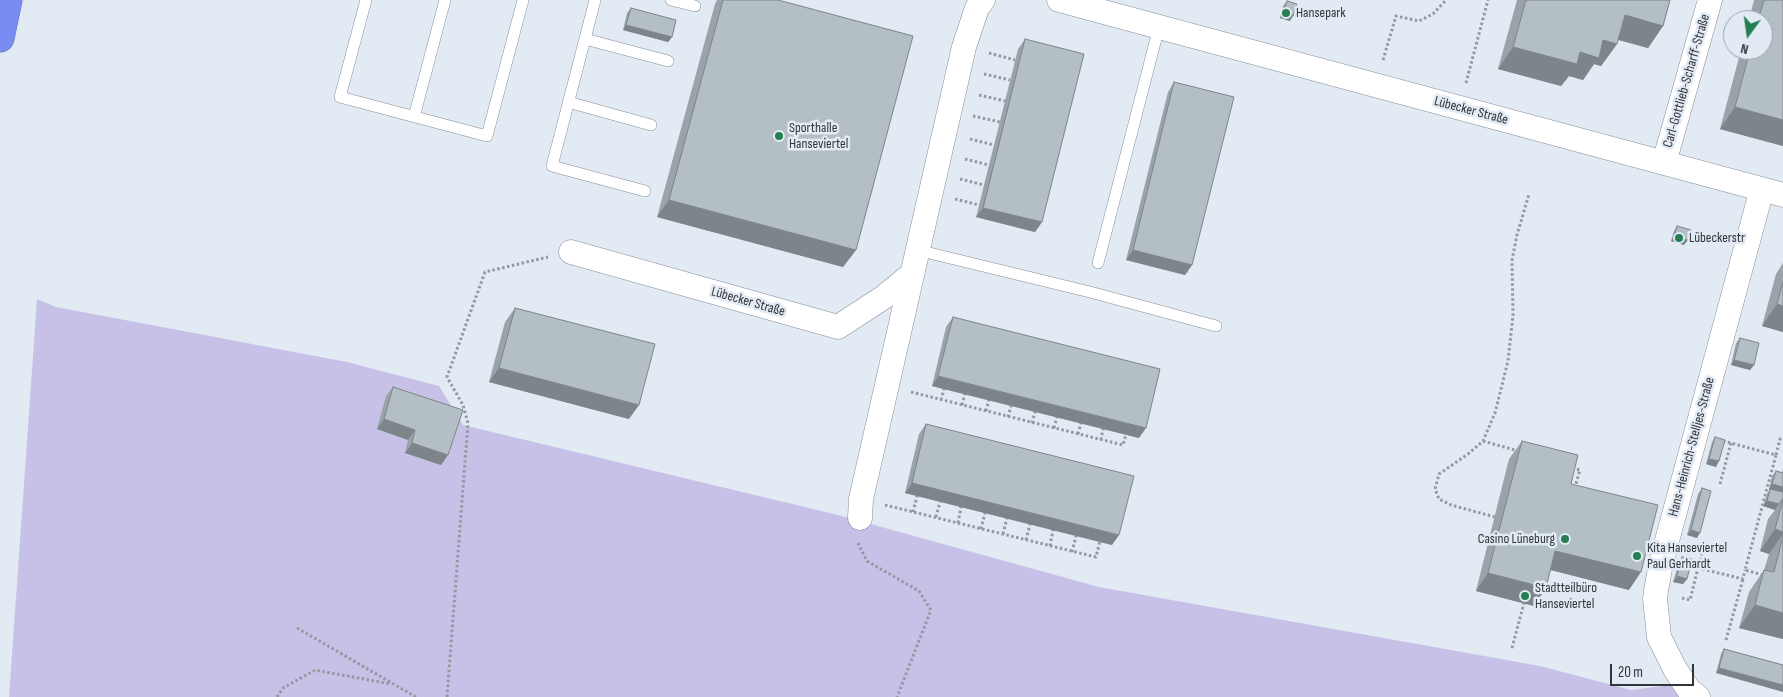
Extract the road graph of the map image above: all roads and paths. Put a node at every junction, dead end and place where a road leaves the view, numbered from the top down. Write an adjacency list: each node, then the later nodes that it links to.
1 (8, 0): 14 (highway)
2 (366, 0): 20 (lane)
3 (445, 0): 20 (lane)
4 (523, 0): 20 (lane)
5 (595, 0): 15 (lane)
6 (671, 0): 12 (lane)
7 (983, 0): 26 (street)
8 (1062, 0): 13 (street, Lübecker Straße)
9 (1446, 0): 17 (path)
10 (1488, 0): 19 (path)
11 (1710, 0): 22 (street, Carl-Gottlieb-Scharff-Straße)
12 (695, 6)
13 (1160, 27): 17 (street, Lübecker Straße); 28 (lane)
14 (0, 38)
15 (585, 39): 16 (lane); 18 (lane)
16 (668, 61)
17 (1376, 86): 19 (street, Lübecker Straße)
18 (568, 102): 21 (lane); 23 (lane)
19 (1460, 108): 22 (street, Lübecker Straße)
20 (414, 117)
21 (651, 125)
22 (1664, 163): 24 (street, Lübecker Straße)
23 (644, 191)
24 (1772, 192): 48 (street, Hans-Heinrich-Stelljes-Straße)
25 (1529, 194): 51 (path)
26 (917, 250): 29 (street); 30 (lane)
27 (570, 252): 29 (street, Lübecker Straße); 90 (path)
28 (1098, 263)
29 (912, 274): 31 (street)
30 (1216, 326)
31 (886, 386): 34 (path); 62 (street)
32 (944, 389): 34 (path)
33 (965, 394): 36 (path)
34 (941, 400): 36 (path)
35 (989, 400): 38 (path)
36 (962, 405): 38 (path)
37 (1011, 406): 40 (path)
38 (986, 411): 40 (path)
39 (1035, 412): 42 (path)
40 (1008, 417): 42 (path)
41 (1057, 417): 44 (path)
42 (1032, 423): 44 (path)
43 (1081, 423): 46 (path)
44 (1054, 428): 46 (path)
45 (1103, 429): 49 (path)
46 (1078, 434): 49 (path)
47 (1126, 434): 49 (path)
48 (1696, 434): 52 (path); 92 (street, Hans-Heinrich-Stelljes-Straße)
49 (1101, 440)
50 (1783, 440): 54 (path)
51 (1483, 441): 53 (path); 66 (path)
52 (1731, 443): 54 (path); 56 (path)
53 (1518, 452)
54 (1776, 455): 58 (path)
55 (1571, 467): 57 (path)
56 (1720, 484)
57 (1568, 489)
58 (1766, 491): 59 (path); 80 (path)
59 (1774, 494)
60 (917, 496): 64 (path)
61 (940, 502): 67 (path)
62 (860, 508): 64 (path); 91 (path)
63 (962, 508): 69 (path)
64 (913, 512): 67 (path)
65 (985, 513): 71 (path)
66 (1495, 517)
67 (936, 518): 69 (path)
68 (1007, 518): 73 (path)
69 (958, 523): 71 (path)
70 (1030, 524): 75 (path)
71 (981, 529): 73 (path)
72 (1054, 530): 77 (path)
73 (1003, 534): 75 (path)
74 (1076, 536): 78 (path)
75 (1026, 540): 77 (path)
76 (1100, 542): 78 (path)
77 (1050, 546): 78 (path)
78 (1072, 552)
79 (1702, 554): 82 (path)
80 (1745, 570): 81 (path); 82 (path)
81 (1763, 575)
82 (1743, 579): 85 (path)
83 (1524, 603): 86 (path)
84 (297, 628): 87 (path)
85 (1726, 640)
86 (1512, 648)
87 (394, 685): 88 (path); 89 (path)
88 (277, 697)
89 (416, 697)
90 (447, 697)
91 (897, 697)
92 (1698, 697)

